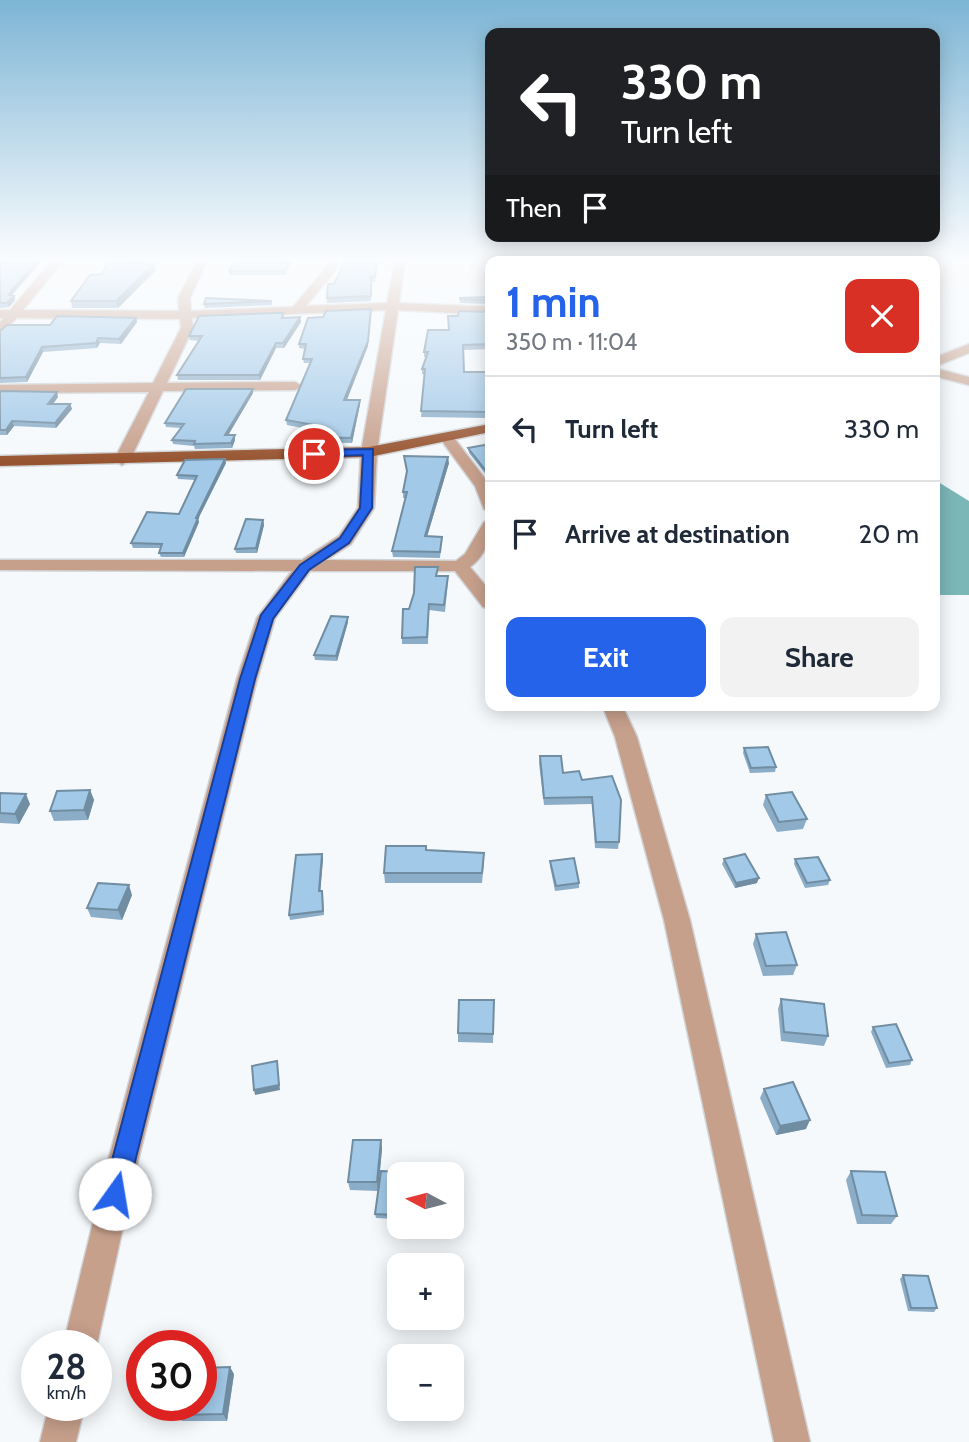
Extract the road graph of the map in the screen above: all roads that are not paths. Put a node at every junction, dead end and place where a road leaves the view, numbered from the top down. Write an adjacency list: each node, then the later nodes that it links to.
1 (187, 328): 8 (street)
2 (388, 328): 12 (street)
3 (969, 348): 4 (street)
4 (940, 360)
5 (940, 374): 6 (street)
6 (969, 381)
7 (295, 386): 8 (street)
8 (156, 387): 9 (street); 13 (street)
9 (0, 389)
10 (485, 429): 11 (main road)
11 (446, 437): 12 (main road); 15 (street)
12 (369, 452): 13 (main road); 19 (street)
13 (122, 460): 14 (main road)
14 (0, 461)
15 (485, 492)
16 (485, 535): 18 (street)
17 (0, 565): 19 (street)
18 (460, 566): 19 (street); 20 (street)
19 (304, 567): 22 (street)
20 (485, 597)
21 (615, 711): 25 (street)
22 (84, 1330)
23 (63, 1421): 24 (street)
24 (58, 1442)
25 (792, 1442)

